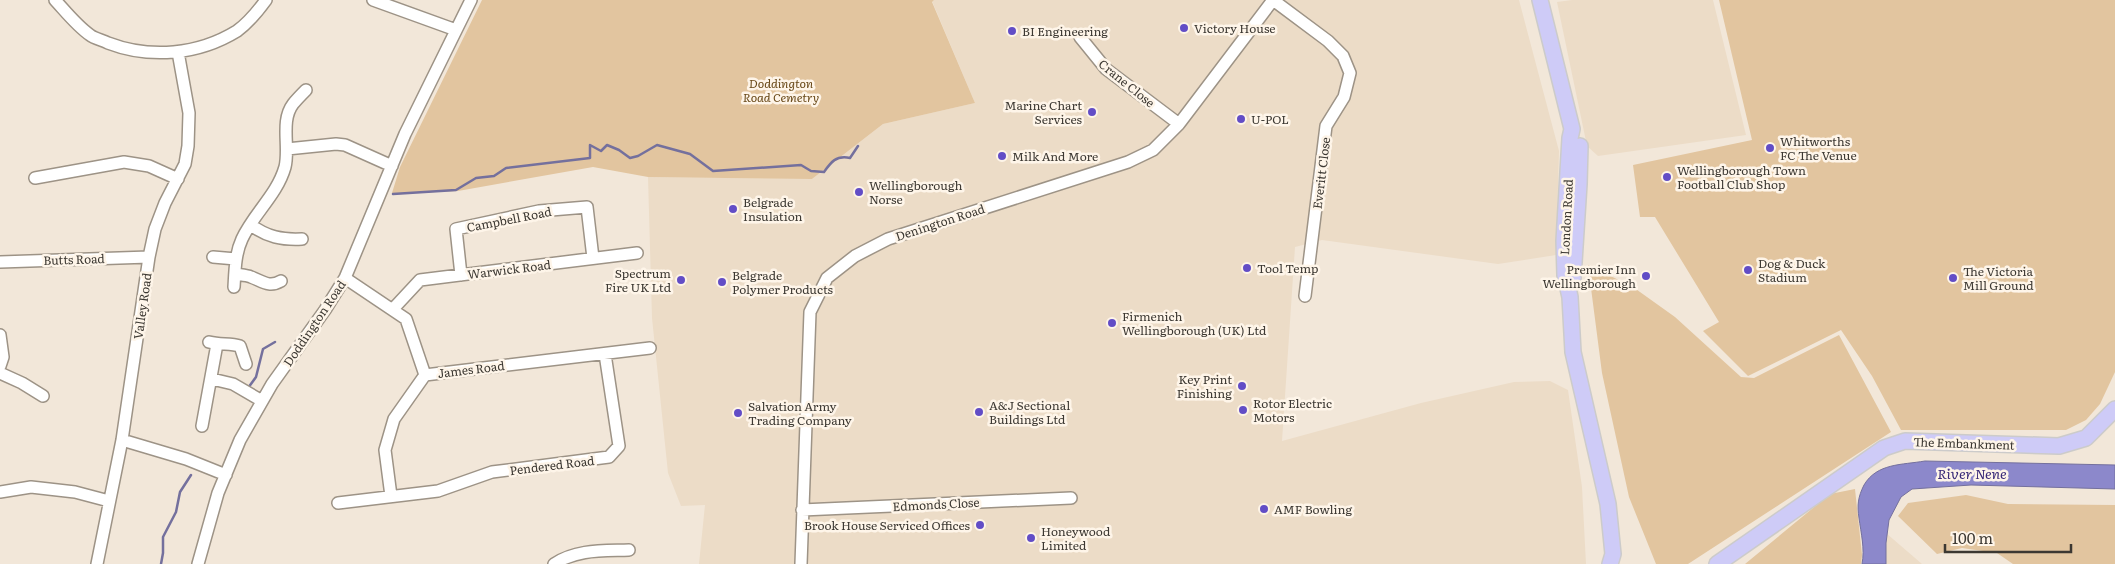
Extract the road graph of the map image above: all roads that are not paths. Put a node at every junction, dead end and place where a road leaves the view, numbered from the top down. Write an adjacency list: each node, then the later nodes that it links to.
1 (55, 0): 9 (street)
2 (266, 0): 9 (street)
3 (374, 0): 7 (street)
4 (471, 0): 7 (street, Doddington Road)
5 (1273, 0): 11 (street, Denington Road); 29 (street, Everitt Close)
6 (1540, 0): 52 (main road, London Road)
7 (456, 30): 13 (street, Doddington Road)
8 (1080, 37): 11 (street, Crane Close)
9 (178, 52): 15 (street, Valley Road)
10 (306, 90): 12 (street)
11 (1179, 124): 50 (street, Denington Road)
12 (287, 149): 13 (street); 16 (street)
13 (392, 166): 26 (street, Doddington Road)
14 (35, 178): 15 (street)
15 (178, 179): 20 (street, Valley Road)
16 (251, 225): 17 (street); 22 (street)
17 (302, 239)
18 (637, 253): 21 (street, Warwick Road)
19 (213, 257): 22 (street)
20 (149, 258): 23 (street, Butts Road); 43 (street, Valley Road)
21 (593, 258): 25 (street, Warwick Road); 25 (street, Campbell Road)
22 (236, 259): 24 (street)
23 (0, 262)
24 (235, 274): 27 (street); 28 (street)
25 (461, 275): 30 (street, Warwick Road)
26 (345, 278): 30 (street, James Road); 40 (street, Doddington Road)
27 (281, 281)
28 (234, 287)
29 (1306, 296)
30 (393, 309): 37 (street, James Road)
31 (0, 336): 35 (street)
32 (650, 348): 33 (street, James Road)
33 (605, 354): 37 (street, James Road); 46 (street, Pendered Road)
34 (246, 364): 38 (street)
35 (0, 366)
36 (0, 373): 39 (street)
37 (425, 375): 46 (street)
38 (212, 379): 40 (street); 42 (street)
39 (43, 396)
40 (262, 401): 44 (street, Doddington Road)
41 (2115, 409): 57 (main road, The Embankment)
42 (202, 426)
43 (122, 440): 44 (street); 48 (street, Valley Road)
44 (226, 475): 54 (street, Doddington Road)
45 (0, 492): 48 (street)
46 (391, 496): 49 (street, Pendered Road)
47 (1070, 498): 50 (street, Edmonds Close)
48 (109, 501): 53 (street, Valley Road)
49 (338, 503)
50 (802, 510): 56 (street, Denington Road)
51 (629, 550): 55 (street)
52 (1614, 561)
53 (97, 564)
54 (198, 564)
55 (554, 564)
56 (801, 564)
57 (1717, 564)

